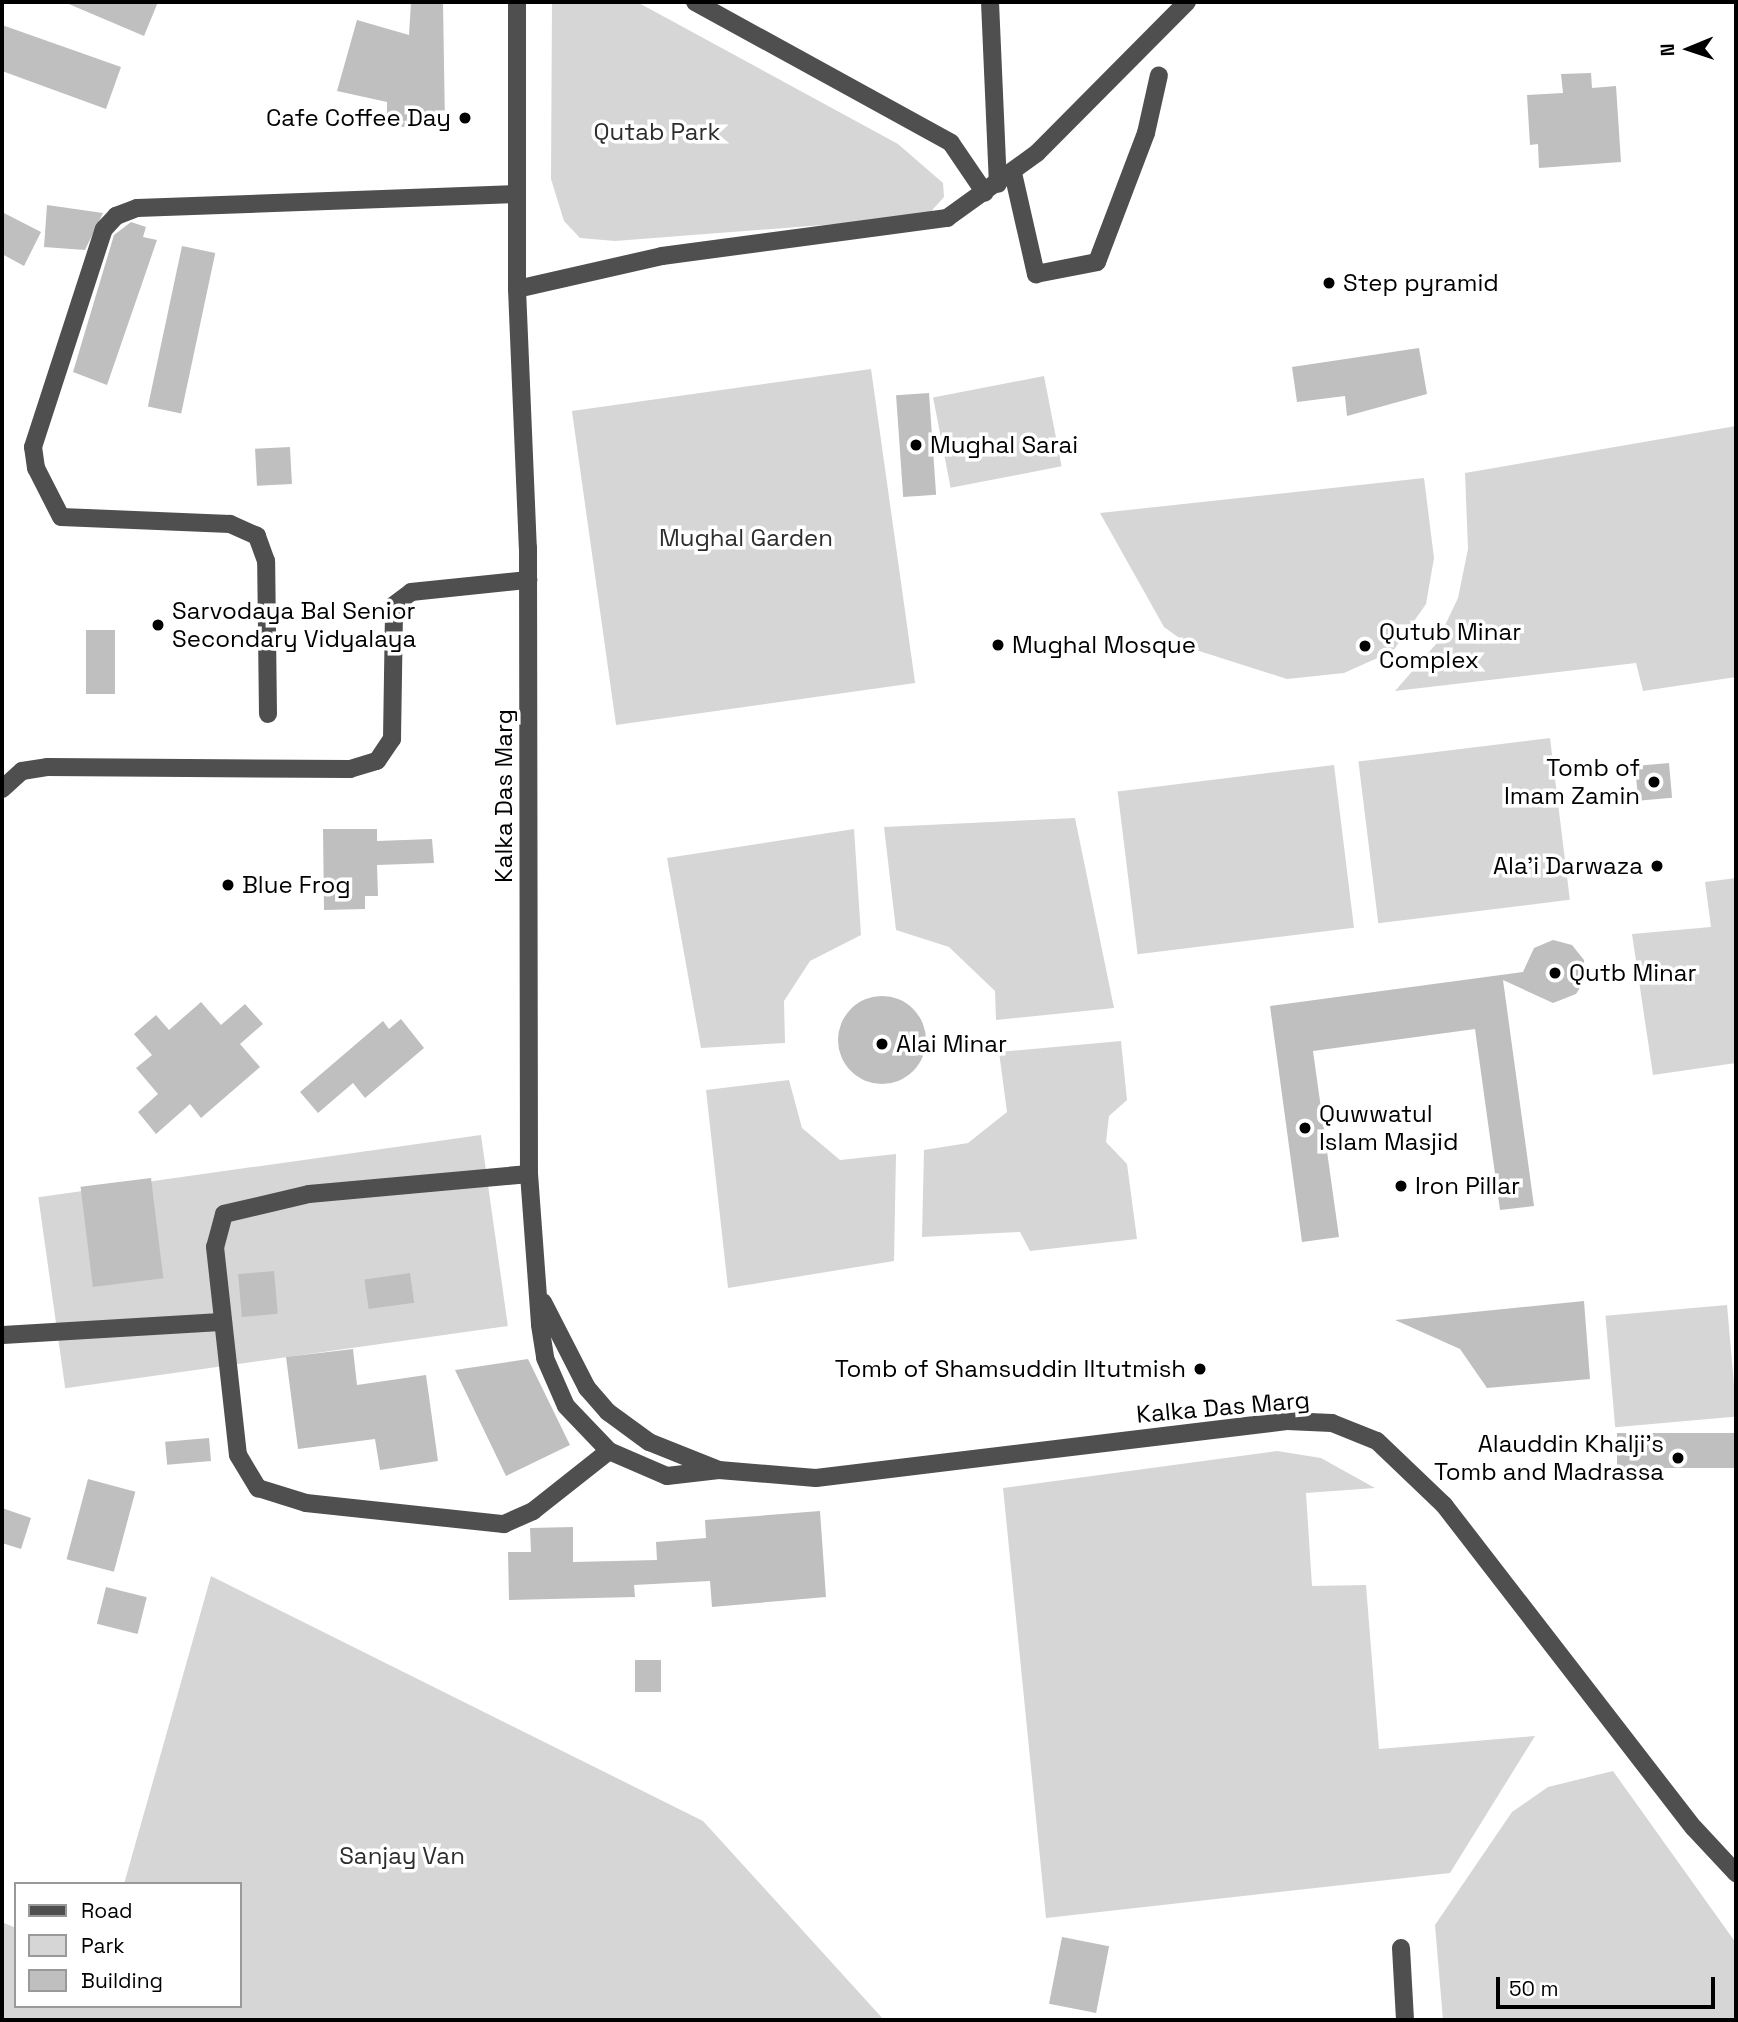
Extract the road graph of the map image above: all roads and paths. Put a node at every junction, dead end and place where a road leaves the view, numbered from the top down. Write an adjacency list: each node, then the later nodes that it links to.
1 (517, 2): 8 (street, Kalka Das Marg)
2 (695, 2): 7 (street)
3 (990, 2): 7 (street)
4 (1187, 2): 6 (street)
5 (1159, 75): 6 (street)
6 (1013, 173): 7 (street)
7 (992, 188): 9 (street)
8 (517, 194): 9 (street, Kalka Das Marg); 11 (street)
9 (517, 289): 10 (street, Kalka Das Marg)
10 (528, 580): 12 (street); 13 (street, Kalka Das Marg)
11 (268, 714)
12 (2, 789)
13 (529, 1174): 14 (street, Kalka Das Marg); 15 (street)
14 (543, 1302): 17 (street, Kalka Das Marg); 18 (street, Kalka Das Marg)
15 (221, 1322): 16 (street); 17 (street)
16 (4, 1335)
17 (608, 1451): 18 (street, Kalka Das Marg)
18 (719, 1471): 19 (street, Kalka Das Marg)
19 (1736, 1873)
20 (1401, 1948): 21 (street)
21 (1405, 2020)

